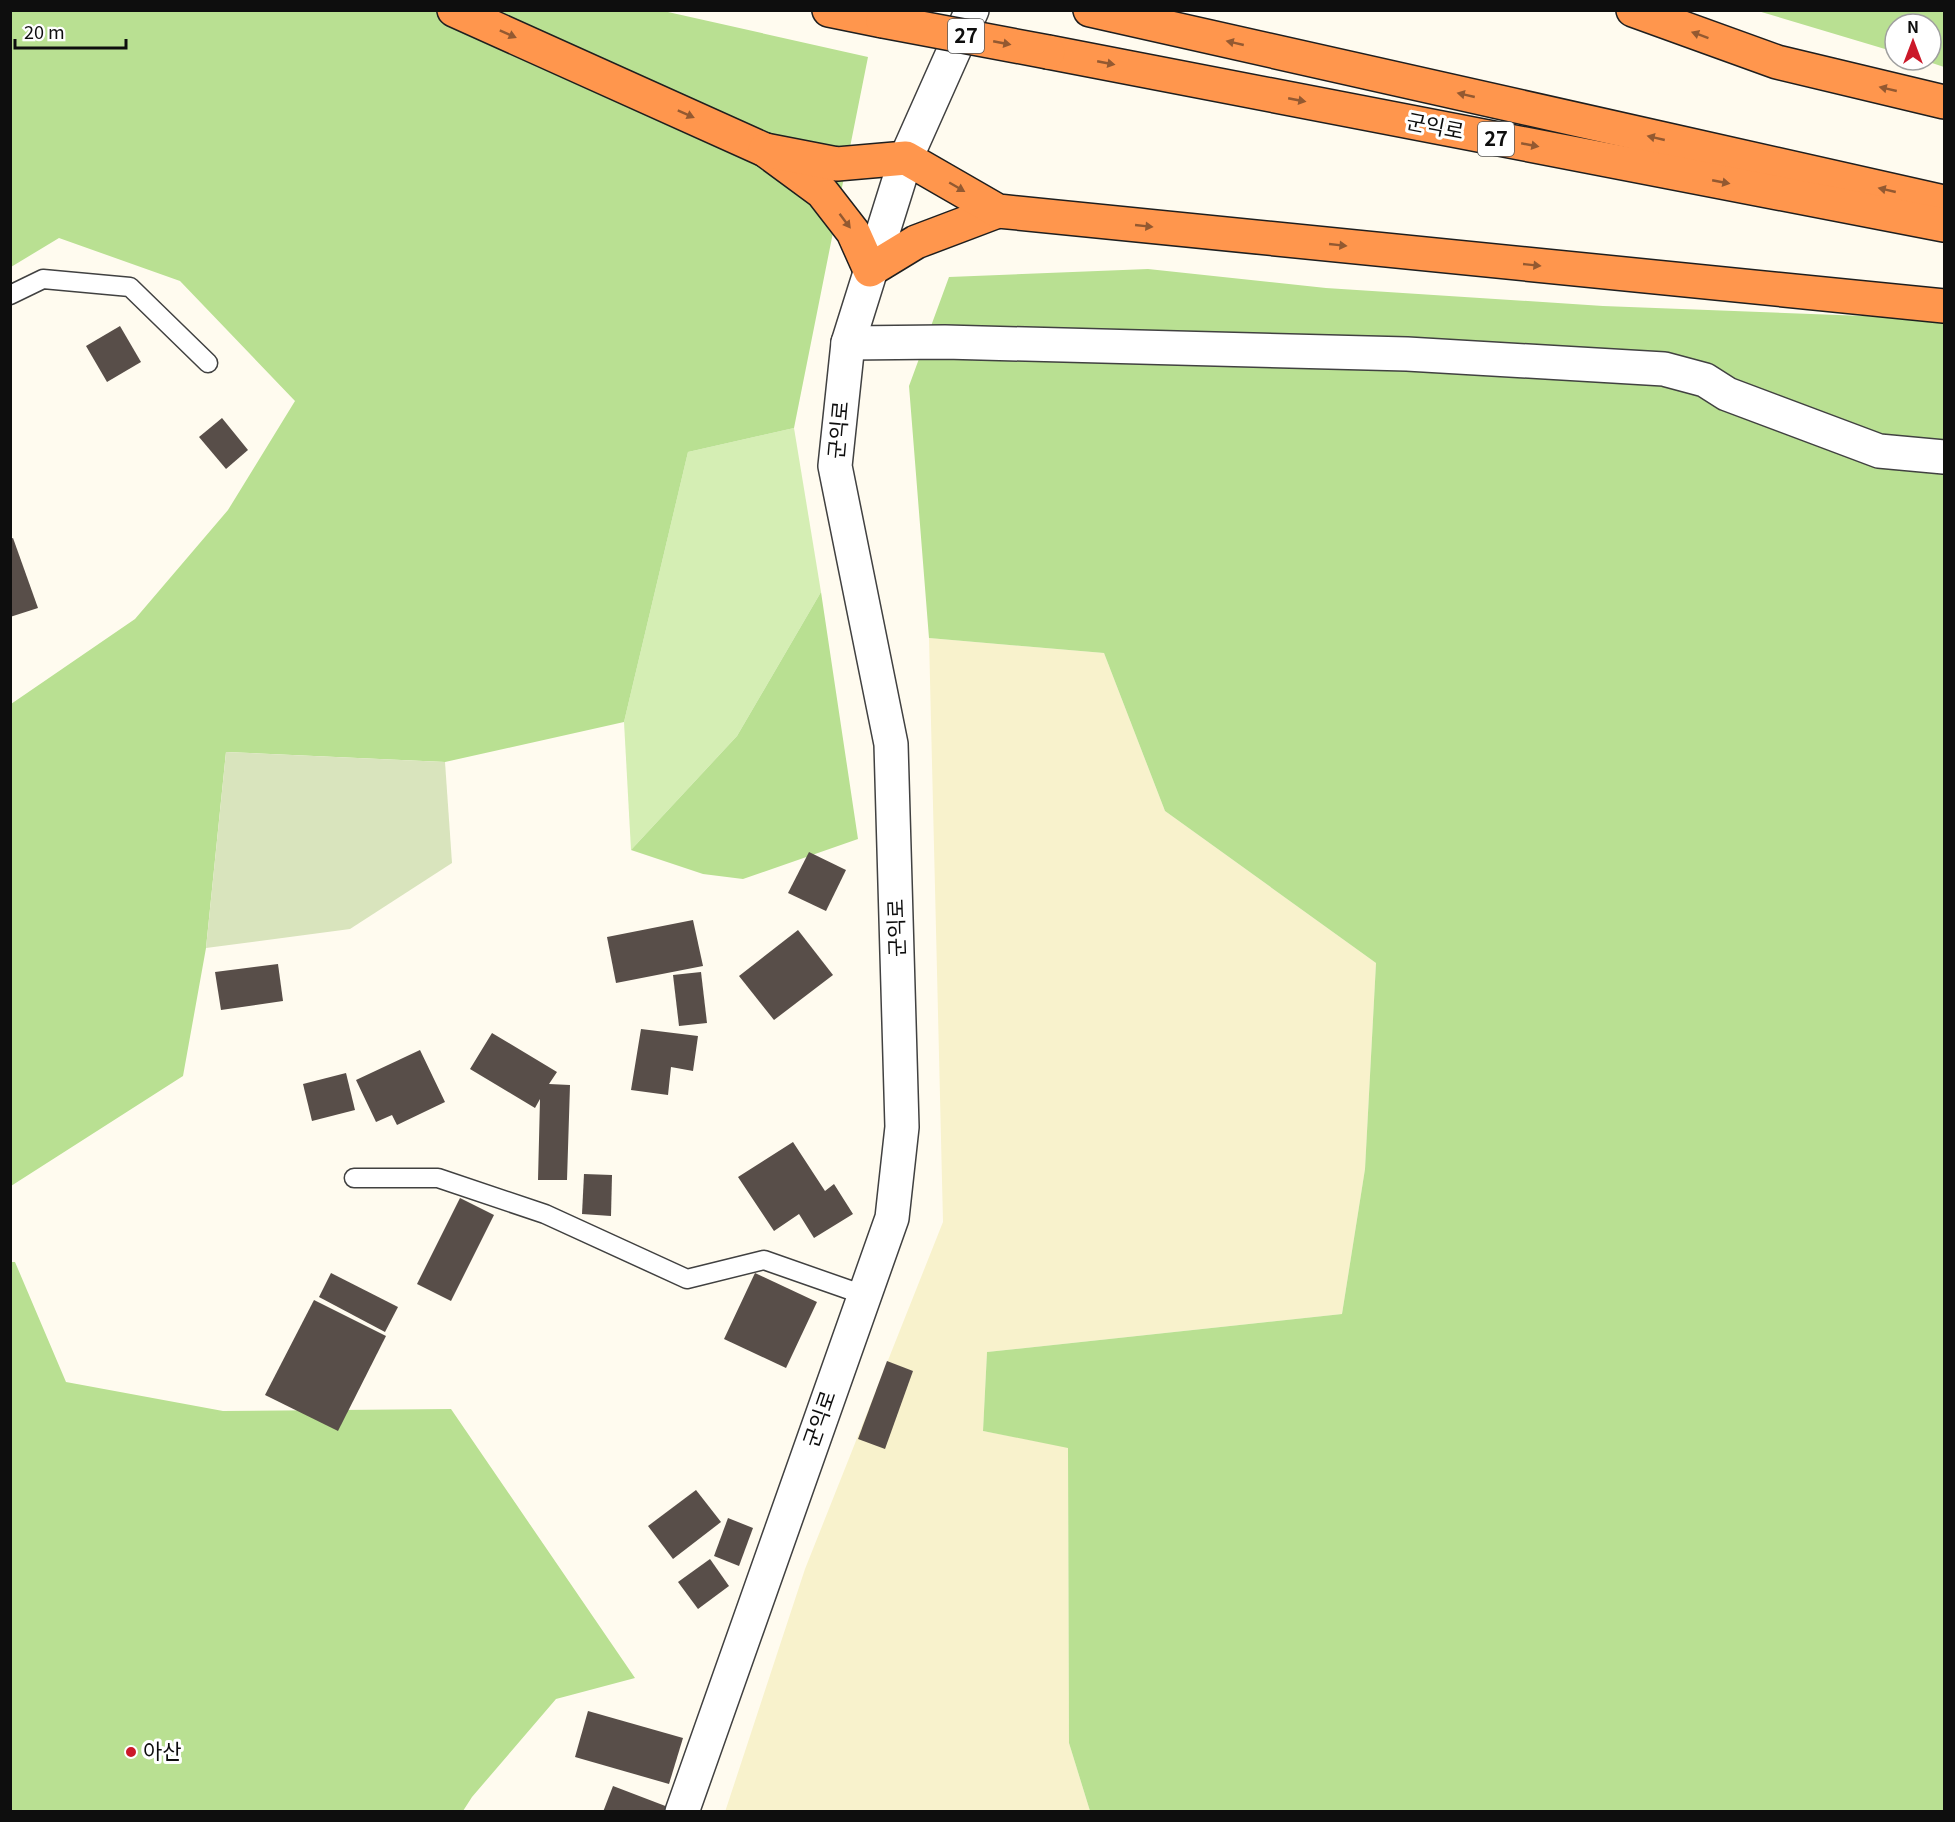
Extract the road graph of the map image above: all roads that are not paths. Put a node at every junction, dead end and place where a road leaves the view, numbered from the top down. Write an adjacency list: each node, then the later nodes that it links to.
1 (454, 10): 7 (highway, one-way to 7)
2 (830, 10): 11 (highway, 군익로 / 27, one-way to 11, bridge)
3 (972, 10): 8 (street, 군익로 / 27)
4 (1090, 10): 9 (highway, 군익로 / 27, one-way to 4)
5 (1633, 10): 6 (highway, one-way to 5)
6 (1944, 102)
7 (765, 150): 8 (highway); 12 (highway, one-way to 12)
8 (906, 158): 10 (highway, one-way to 10); 12 (street, 군익로 / 27)
9 (1944, 202)
10 (998, 211): 12 (highway); 14 (highway, one-way to 14)
11 (1944, 225)
12 (870, 270): 15 (street, 군익로 / 27)
13 (10, 295): 16 (lane)
14 (1944, 306)
15 (848, 343): 17 (street); 19 (street, 군익로 / 27)
16 (208, 363)
17 (1944, 457)
18 (354, 1178): 19 (lane)
19 (864, 1295): 20 (street, 군익로 / 27)
20 (682, 1812)

